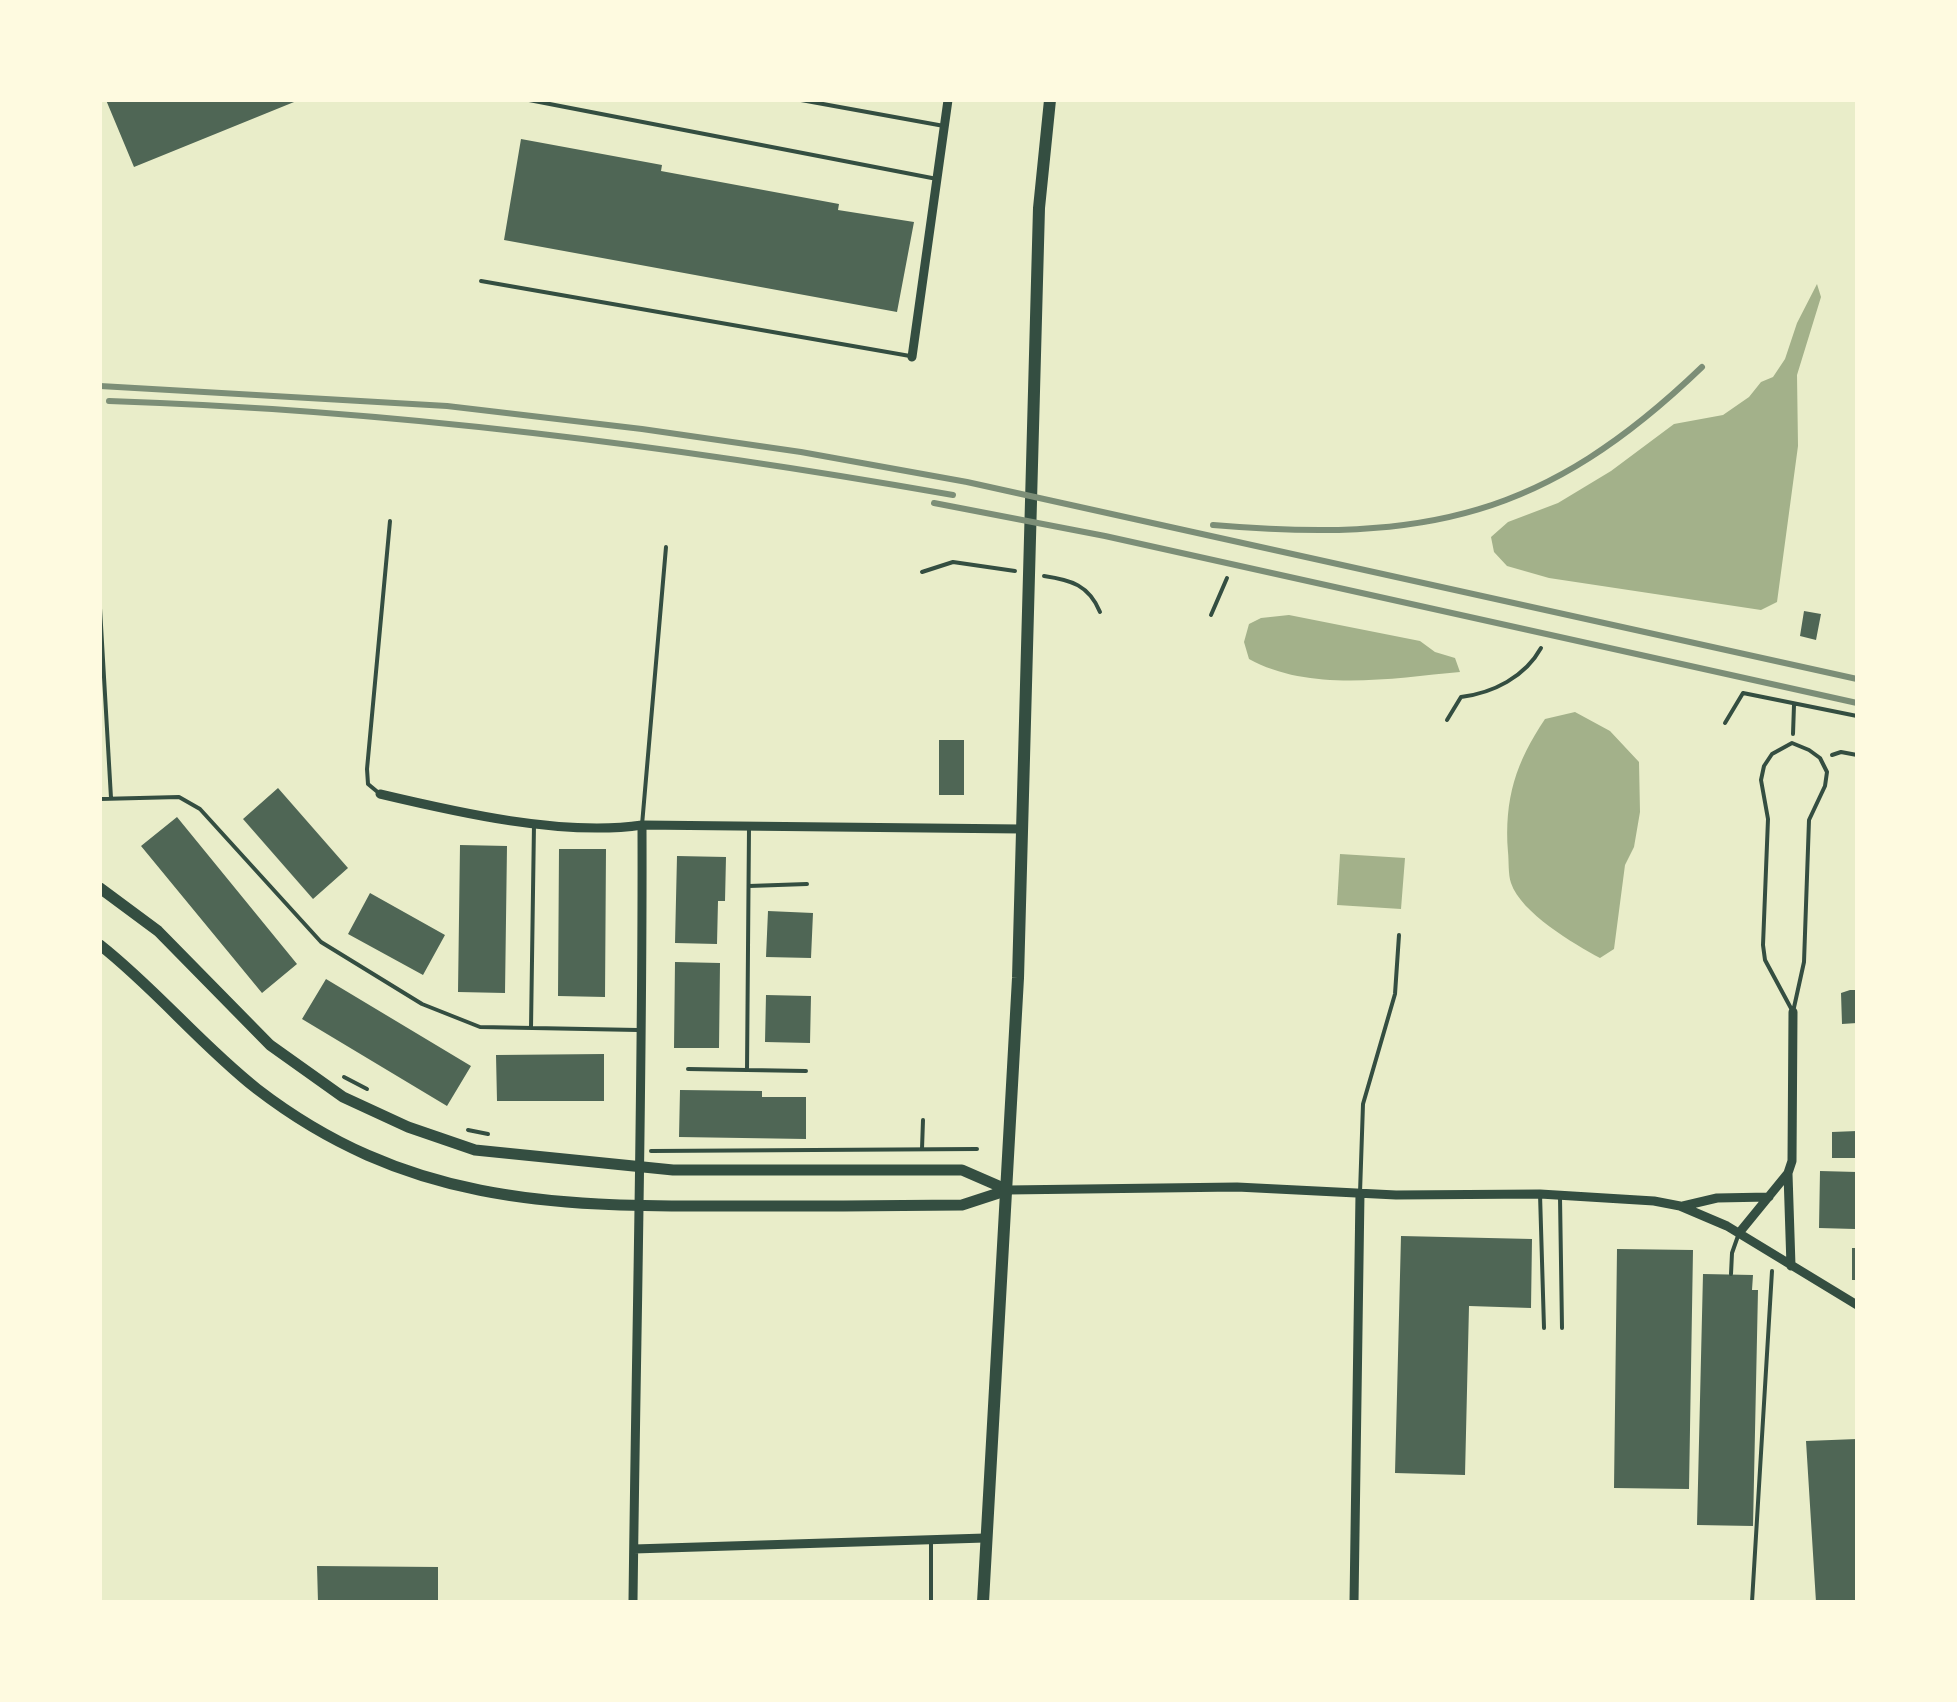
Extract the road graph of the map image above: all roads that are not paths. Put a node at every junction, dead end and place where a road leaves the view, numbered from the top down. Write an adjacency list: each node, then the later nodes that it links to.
1 (528, 100): 6 (lane)
2 (801, 100): 5 (lane)
3 (948, 100): 5 (street)
4 (1050, 100): 18 (main road)
5 (944, 126): 6 (street)
6 (937, 179): 8 (street)
7 (481, 281): 8 (lane)
8 (912, 356)
9 (390, 521): 12 (lane)
10 (666, 548): 16 (lane)
11 (100, 608): 13 (lane)
12 (380, 794): 15 (street)
13 (110, 798): 14 (lane); 25 (lane)
14 (100, 799)
15 (534, 824): 16 (street); 25 (lane)
16 (642, 826): 17 (street); 26 (street)
17 (750, 828): 18 (street); 20 (lane)
18 (1021, 830): 32 (main road)
19 (807, 884): 20 (lane)
20 (749, 886): 28 (lane)
21 (100, 888): 30 (street)
22 (1399, 935): 33 (lane)
23 (100, 945): 37 (street)
24 (1793, 1012): 24 (lane); 31 (street)
25 (531, 1028): 26 (lane)
26 (642, 1030): 30 (street)
27 (688, 1070): 28 (lane)
28 (747, 1070): 29 (lane)
29 (806, 1072)
30 (638, 1168): 32 (street); 37 (street)
31 (1788, 1173): 36 (street); 40 (street)
32 (1008, 1190): 33 (street); 37 (street); 45 (main road)
33 (1360, 1193): 34 (street); 51 (street)
34 (1540, 1194): 35 (street); 43 (lane)
35 (1560, 1195): 38 (street); 44 (lane)
36 (1769, 1197): 38 (street); 39 (street)
37 (637, 1206): 47 (street)
38 (1680, 1206): 39 (street)
39 (1739, 1233): 40 (street); 41 (lane)
40 (1792, 1266): 42 (street)
41 (1731, 1274)
42 (1857, 1305)
43 (1544, 1328)
44 (1562, 1328)
45 (985, 1538): 46 (street); 50 (main road)
46 (931, 1539): 47 (street); 49 (lane)
47 (634, 1549): 48 (street)
48 (633, 1602)
49 (931, 1602)
50 (983, 1602)
51 (1354, 1602)

